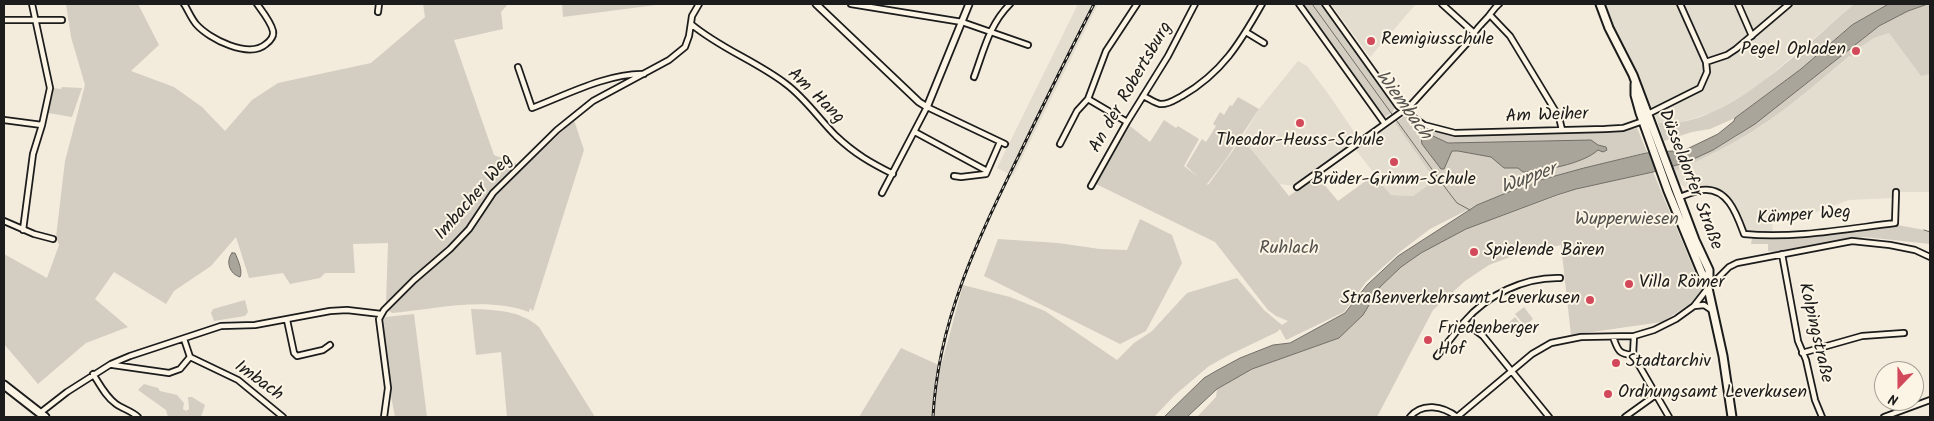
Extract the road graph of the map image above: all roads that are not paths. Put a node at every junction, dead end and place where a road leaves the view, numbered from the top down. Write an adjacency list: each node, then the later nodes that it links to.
1 (32, 4): 25 (street)
2 (184, 4): 3 (street)
3 (257, 4)
4 (379, 4): 21 (street)
5 (699, 4): 27 (street, Imbacher Weg)
6 (816, 4): 41 (street)
7 (851, 4): 26 (street)
8 (970, 4): 26 (street)
9 (1010, 4): 28 (street)
10 (1137, 4): 40 (street)
11 (1195, 4): 39 (street, An der Robertsburg)
12 (1262, 4): 29 (street)
13 (1299, 4): 47 (street)
14 (1325, 4): 42 (street, Am Weiher)
15 (1442, 4): 30 (street)
16 (1499, 4): 22 (street)
17 (1600, 4): 38 (main road, Düsseldorfer Straße)
18 (1680, 4): 34 (street)
19 (1738, 4): 31 (street)
20 (1789, 4): 31 (street)
21 (378, 12)
22 (1490, 15): 30 (street); 49 (street)
23 (4, 20): 25 (street)
24 (62, 20): 25 (street)
25 (37, 21): 48 (street)
26 (962, 22): 28 (street); 41 (street)
27 (691, 24): 36 (street, Imbacher Weg); 53 (street, Am Hang)
28 (990, 32): 33 (street); 37 (street)
29 (1246, 32): 32 (street); 39 (street)
30 (1473, 32): 42 (street)
31 (1752, 36): 34 (street)
32 (1264, 43)
33 (1028, 45)
34 (1706, 62): 43 (street)
35 (518, 67): 36 (street)
36 (645, 74): 71 (street, Imbacher Weg)
37 (974, 77)
38 (1635, 84): 43 (main road, Düsseldorfer Straße); 45 (main road, Düsseldorfer Straße)
39 (1143, 96): 46 (street, An der Robertsburg)
40 (1088, 99): 46 (street); 51 (street)
41 (927, 107): 50 (street); 52 (street)
42 (1404, 111): 47 (street); 49 (street, Am Weiher)
43 (1648, 114): 54 (main road, Düsseldorfer Straße)
44 (4, 120): 48 (street)
45 (1643, 121): 49 (street, Am Weiher); 54 (main road, Düsseldorfer Straße)
46 (1127, 122): 56 (street, An der Robertsburg)
47 (1385, 124): 57 (street)
48 (42, 125): 63 (street)
49 (1562, 130)
50 (915, 132): 52 (street); 53 (street)
51 (1060, 144)
52 (988, 171): 55 (street)
53 (893, 174): 59 (street)
54 (1666, 174): 60 (main road, Düsseldorfer Straße); 61 (main road, Düsseldorfer Straße)
55 (954, 176)
56 (1091, 186)
57 (1297, 188)
58 (1896, 192): 60 (street, Kämper Weg)
59 (882, 193)
60 (1679, 197): 61 (main road); 68 (main road, Düsseldorfer Straße)
61 (1672, 199): 68 (main road, Düsseldorfer Straße)
62 (4, 221): 63 (street)
63 (23, 230): 64 (street)
64 (53, 240)
65 (1782, 254): 66 (street); 68 (street); 79 (street, Kolpingstraße)
66 (1930, 257)
67 (1560, 278): 73 (street)
68 (1708, 288): 69 (street); 70 (main road, Düsseldorfer Straße)
69 (1694, 306): 70 (street); 75 (street)
70 (1713, 311): 98 (main road, Düsseldorfer Straße)
71 (381, 314): 72 (street); 92 (street)
72 (287, 320): 77 (street); 78 (street)
73 (1464, 322): 81 (street); 84 (street)
74 (1904, 333): 79 (street)
75 (1634, 336): 76 (street); 80 (street)
76 (1612, 337): 80 (street); 84 (street)
77 (184, 339): 82 (street); 83 (street)
78 (330, 345)
79 (1802, 353): 99 (street, Kolpingstraße)
80 (1633, 355): 87 (street)
81 (1437, 356)
82 (190, 357): 83 (street); 91 (street, Imbach)
83 (111, 364): 85 (street)
84 (1512, 372): 94 (street); 95 (street)
85 (93, 374): 89 (street); 90 (street)
86 (4, 385): 89 (main road)
87 (1657, 394): 96 (street); 97 (street)
88 (1930, 400): 100 (street)
89 (43, 415)
90 (138, 417)
91 (283, 417)
92 (384, 417)
93 (1410, 417): 94 (street)
94 (1458, 417)
95 (1549, 417)
96 (1625, 417)
97 (1669, 417)
98 (1732, 417)
99 (1822, 417)
100 (1884, 417)

